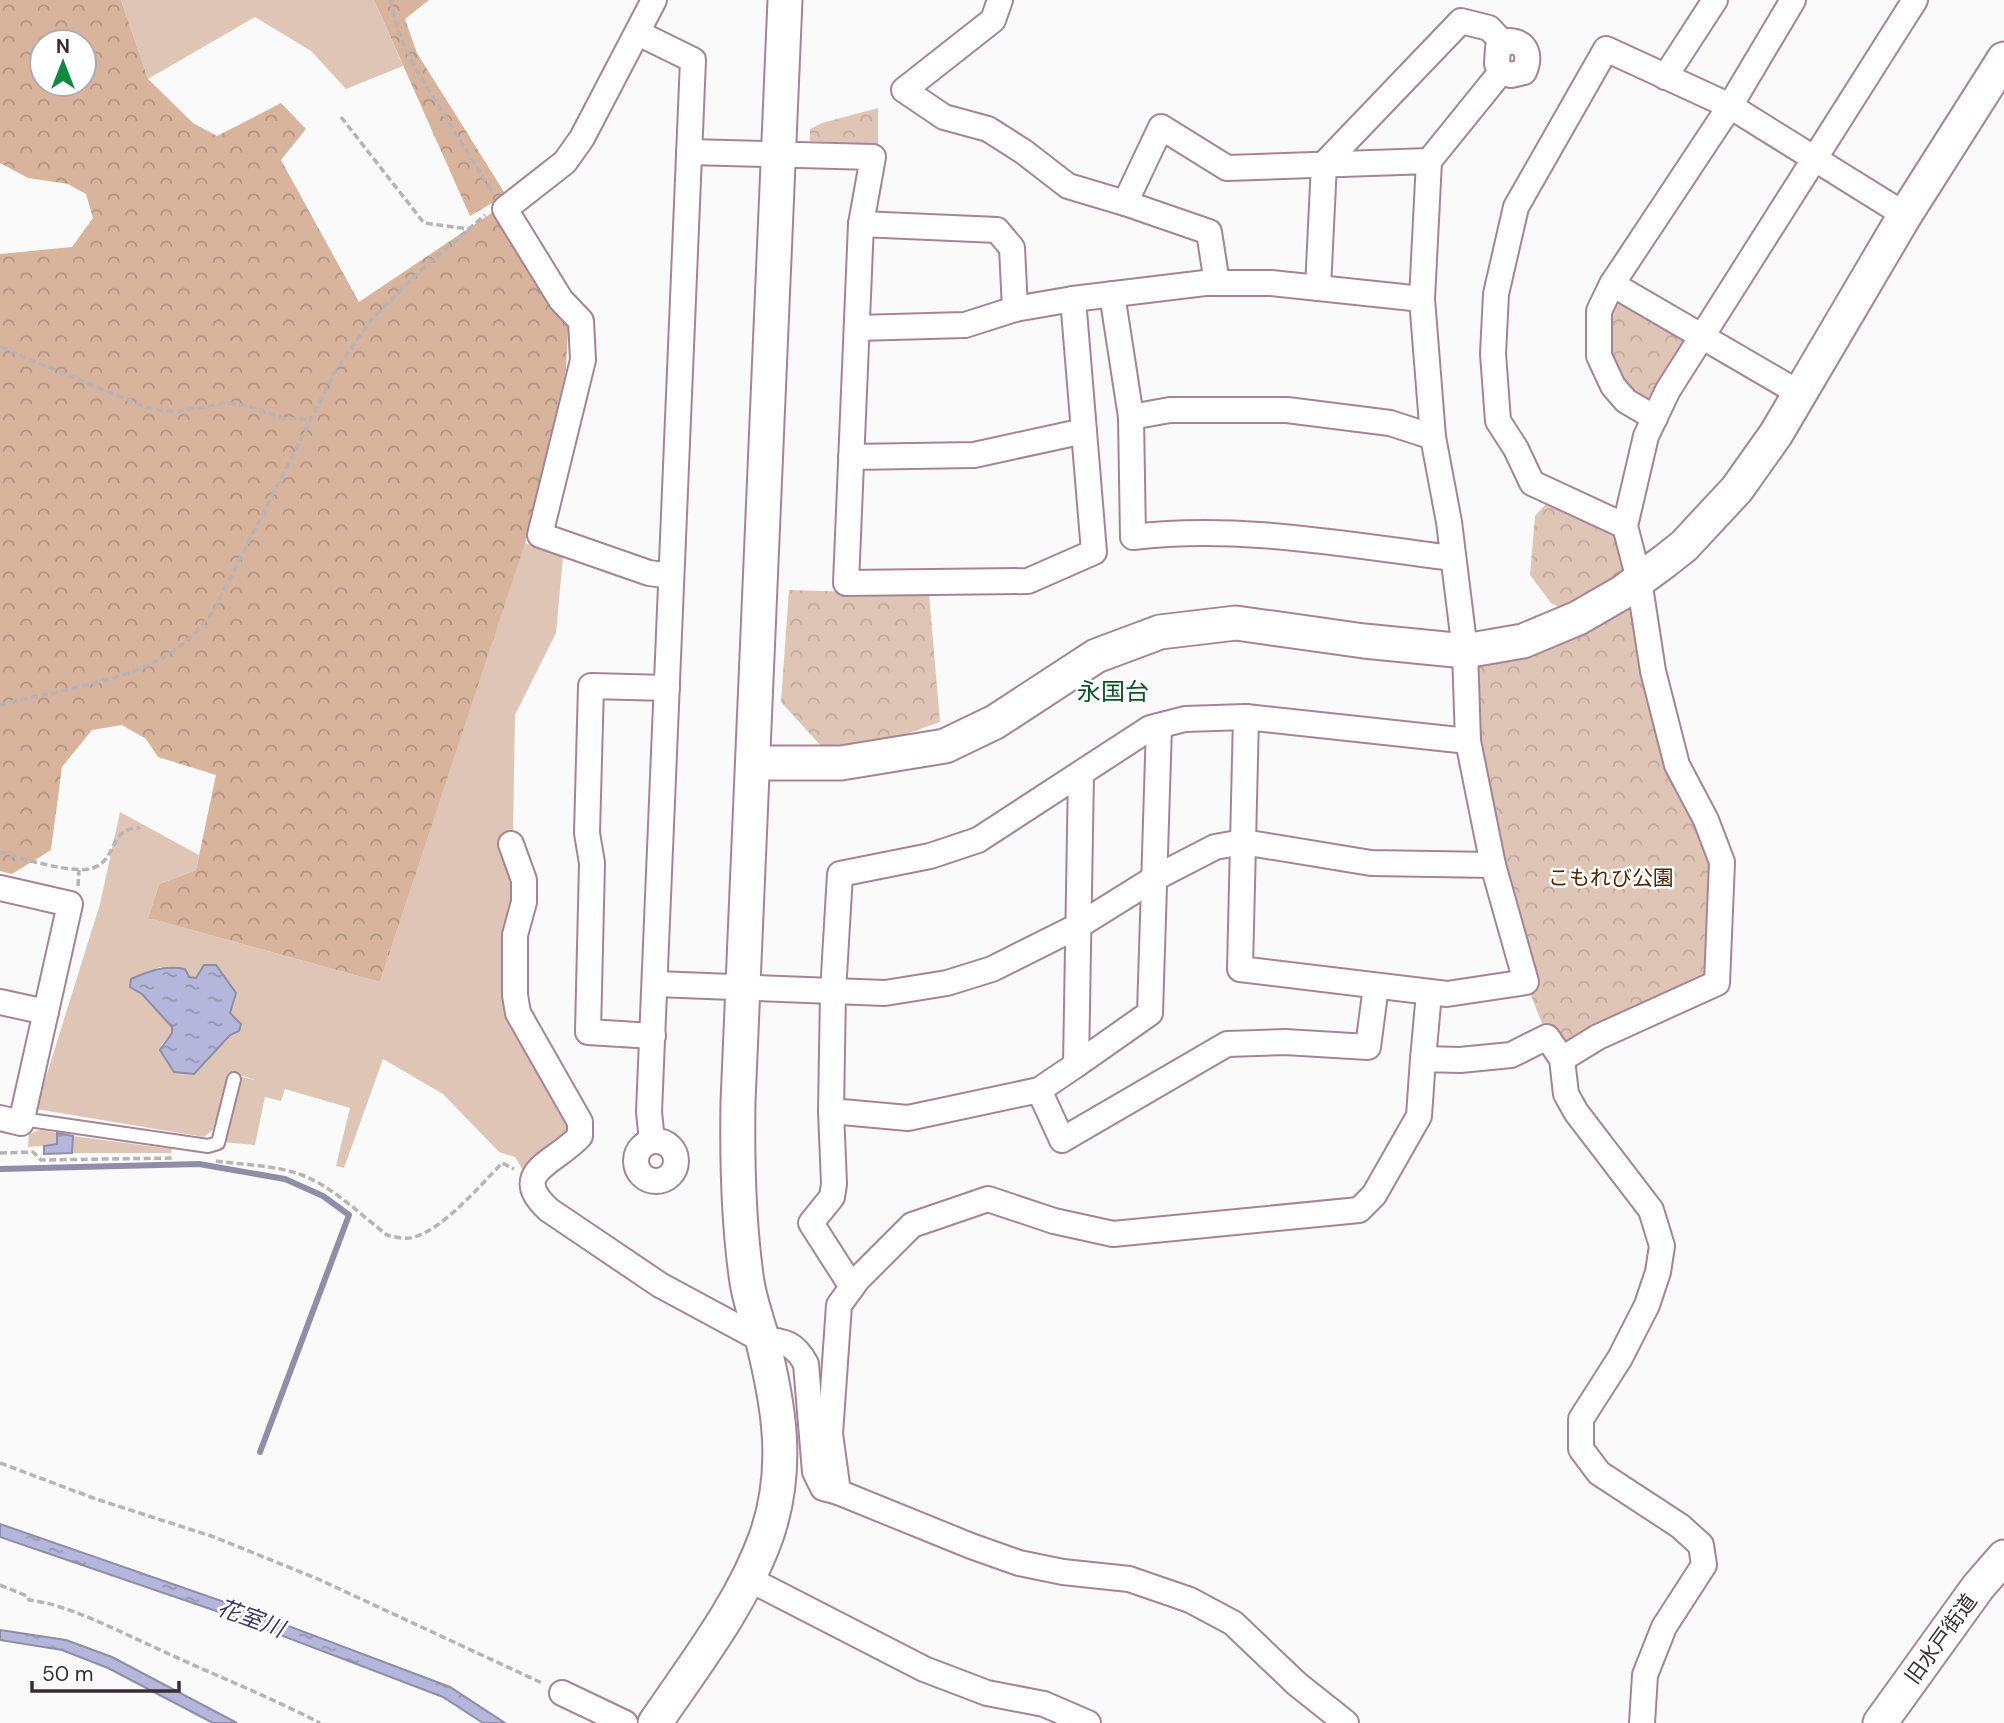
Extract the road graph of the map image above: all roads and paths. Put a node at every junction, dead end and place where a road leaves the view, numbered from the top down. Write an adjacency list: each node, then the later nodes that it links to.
1 (390, 0): 19 (path)
2 (654, 0): 8 (street)
3 (786, 0): 14 (street)
4 (1000, 0): 18 (street)
5 (1715, 0): 10 (street)
6 (1793, 0): 11 (street)
7 (1915, 0): 15 (street)
8 (638, 33): 13 (street); 19 (street)
9 (2004, 59): 20 (street)
10 (1665, 77): 11 (street); 40 (street)
11 (1730, 107): 15 (street); 24 (street)
12 (341, 117): 22 (path)
13 (690, 152): 14 (street); 42 (street)
14 (778, 154): 21 (street); 50 (street)
15 (1816, 160): 20 (street); 31 (street)
16 (1429, 161): 17 (street); 17 (street); 28 (street)
17 (1324, 164): 18 (street); 25 (street)
18 (1125, 203): 23 (street)
19 (503, 207): 22 (path); 42 (street)
20 (1905, 215): 33 (street)
21 (861, 224): 29 (street); 30 (street)
22 (470, 230): 36 (path)
23 (1217, 283): 25 (street); 26 (street)
24 (1612, 284): 31 (street); 35 (street)
25 (1318, 288): 28 (street)
26 (1112, 294): 27 (street); 34 (street)
27 (1073, 299): 29 (street); 37 (street)
28 (1422, 299): 38 (street)
29 (1015, 309): 30 (street)
30 (857, 328): 39 (street)
31 (1700, 336): 33 (street); 35 (street)
32 (0, 347): 36 (path)
33 (1799, 393): 43 (street)
34 (1132, 417): 38 (street); 41 (street)
35 (1655, 418): 40 (street)
36 (310, 421): 46 (path)
37 (1084, 431): 39 (street); 39 (street)
38 (1433, 437): 41 (street)
39 (851, 457)
40 (1625, 526): 43 (street)
41 (1453, 558): 44 (street)
42 (671, 576): 45 (street)
43 (1639, 580): 44 (street); 69 (street)
44 (1465, 651): 49 (street); 50 (street)
45 (667, 688): 60 (street); 67 (street)
46 (0, 705)
47 (1246, 717): 48 (street); 49 (street); 53 (street)
48 (1159, 726): 51 (street); 57 (street)
49 (1468, 741): 56 (street)
50 (754, 763): 62 (street)
51 (1081, 774): 59 (street); 63 (street)
52 (140, 828): 55 (path)
53 (1243, 842): 56 (street); 57 (street); 61 (street)
54 (511, 844): 79 (street)
55 (0, 852)
56 (1493, 865): 64 (street)
57 (1155, 878): 59 (street); 70 (street)
58 (0, 888): 66 (street)
59 (1079, 926): 63 (street); 70 (street)
60 (656, 984): 62 (street); 67 (street)
61 (1376, 986): 64 (street); 72 (street)
62 (743, 987): 63 (street); 81 (street)
63 (832, 992): 73 (street)
64 (1429, 993): 68 (street)
65 (0, 1002): 66 (street)
66 (46, 1012): 74 (street)
67 (653, 1036): 75 (street)
68 (1423, 1059): 69 (street); 80 (street)
69 (1562, 1059): 93 (street)
70 (1076, 1065): 72 (street)
71 (234, 1079): 74 (lane)
72 (1039, 1090): 73 (street)
73 (831, 1111): 80 (street)
74 (11, 1119)
75 (652, 1141)
76 (0, 1153): 77 (path)
77 (177, 1158)
78 (204, 1160): 79 (path)
79 (531, 1186): 81 (street)
80 (852, 1287): 83 (street)
81 (762, 1340): 83 (street); 85 (street)
82 (0, 1463): 87 (path)
83 (838, 1492): 92 (street)
84 (2004, 1557): 94 (street, 旧水戸街道)
85 (748, 1579): 90 (street); 91 (street)
86 (0, 1585): 88 (path)
87 (562, 1693): 89 (street)
88 (320, 1723)
89 (625, 1723)
90 (655, 1723)
91 (1088, 1723)
92 (1346, 1723)
93 (1642, 1723)
94 (1880, 1723)

